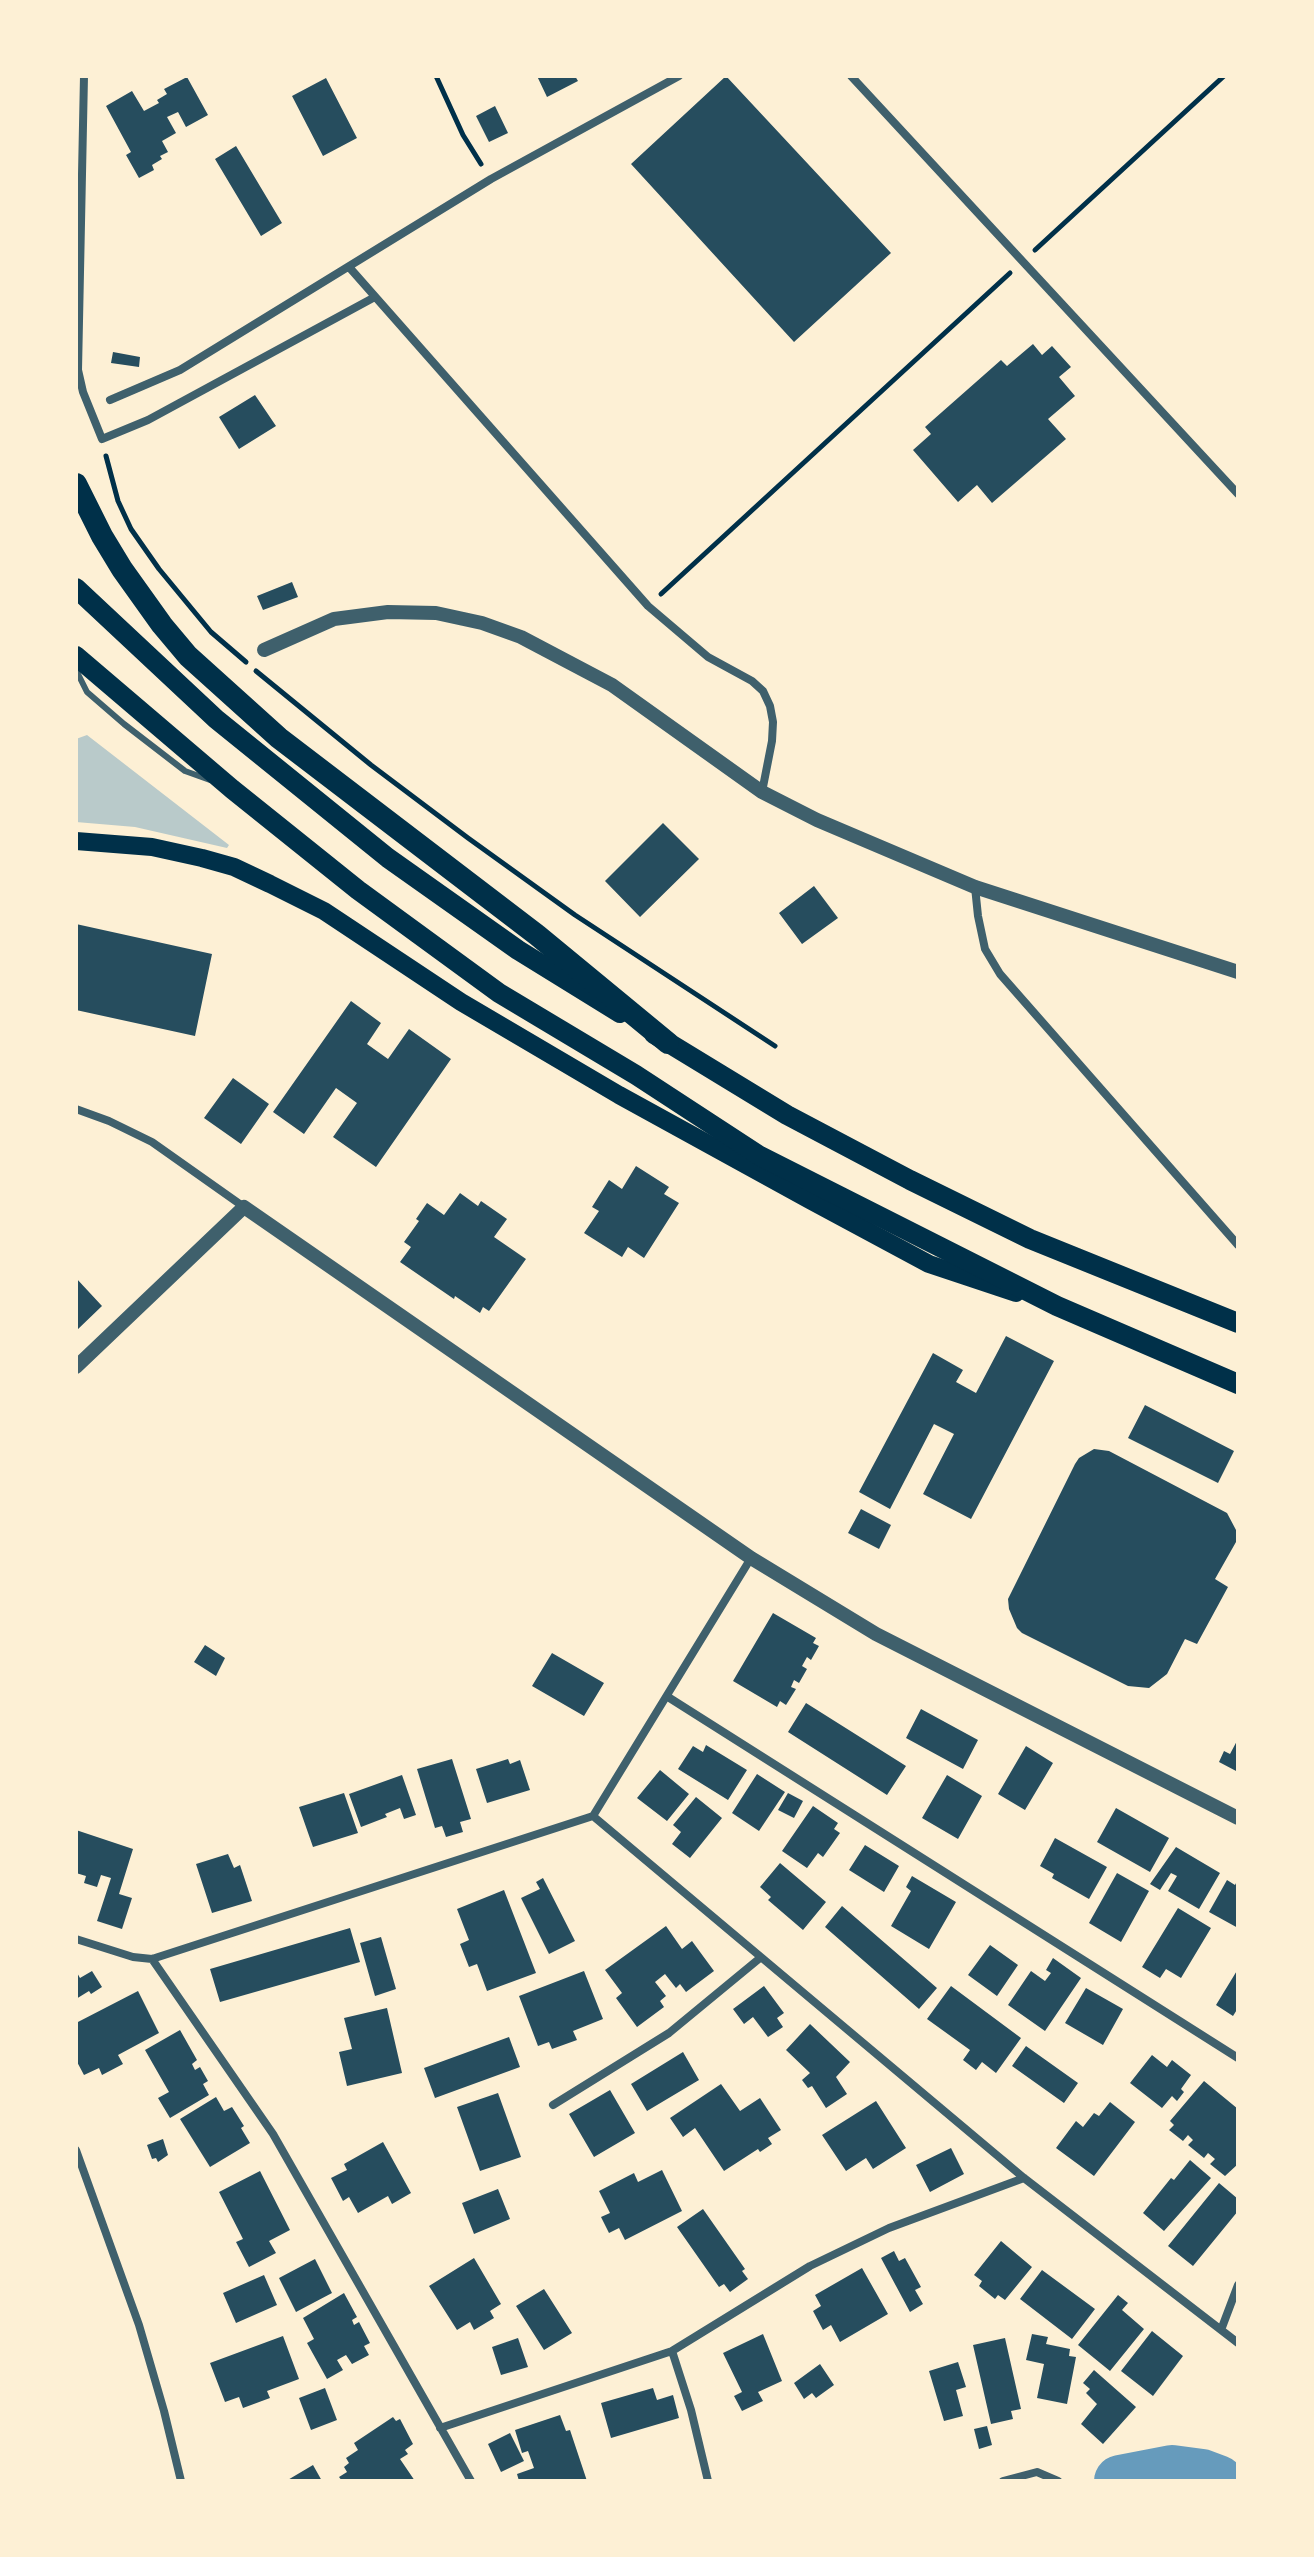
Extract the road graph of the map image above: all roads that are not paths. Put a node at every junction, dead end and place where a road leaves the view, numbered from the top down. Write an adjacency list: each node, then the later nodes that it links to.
1 (84, 76): 5 (street)
2 (679, 76): 4 (street)
3 (851, 76): 8 (street)
4 (349, 267): 5 (street); 6 (street)
5 (373, 298): 14 (street)
6 (110, 400)
7 (76, 484): 18 (highway)
8 (1238, 494)
9 (76, 588): 18 (highway)
10 (264, 650): 14 (street)
11 (76, 656): 13 (highway)
12 (76, 670): 13 (lane)
13 (232, 789): 22 (highway)
14 (762, 792): 16 (street)
15 (76, 841): 22 (main road)
16 (975, 887): 17 (street); 21 (street)
17 (1238, 972)
18 (668, 1043): 23 (highway)
19 (76, 1109): 20 (street)
20 (244, 1207): 24 (street); 26 (street)
21 (1238, 1245)
22 (1057, 1306): 25 (highway)
23 (1238, 1323)
24 (76, 1367)
25 (1238, 1384)
26 (751, 1558): 27 (street); 29 (street)
27 (668, 1697): 28 (street); 33 (street)
28 (593, 1816): 31 (street); 32 (street)
29 (1238, 1818)
30 (76, 1939): 32 (street)
31 (760, 1958): 34 (street); 36 (street)
32 (152, 1959): 41 (street)
33 (1238, 2058)
34 (553, 2105)
35 (76, 2150): 42 (street)
36 (1024, 2178): 38 (street); 40 (street)
37 (1238, 2285): 38 (street)
38 (1221, 2330): 39 (street)
39 (1238, 2343)
40 (672, 2351): 41 (street); 44 (street)
41 (440, 2428): 43 (street)
42 (181, 2481)
43 (471, 2481)
44 (708, 2481)
45 (1003, 2481): 46 (street)
46 (1058, 2481)

